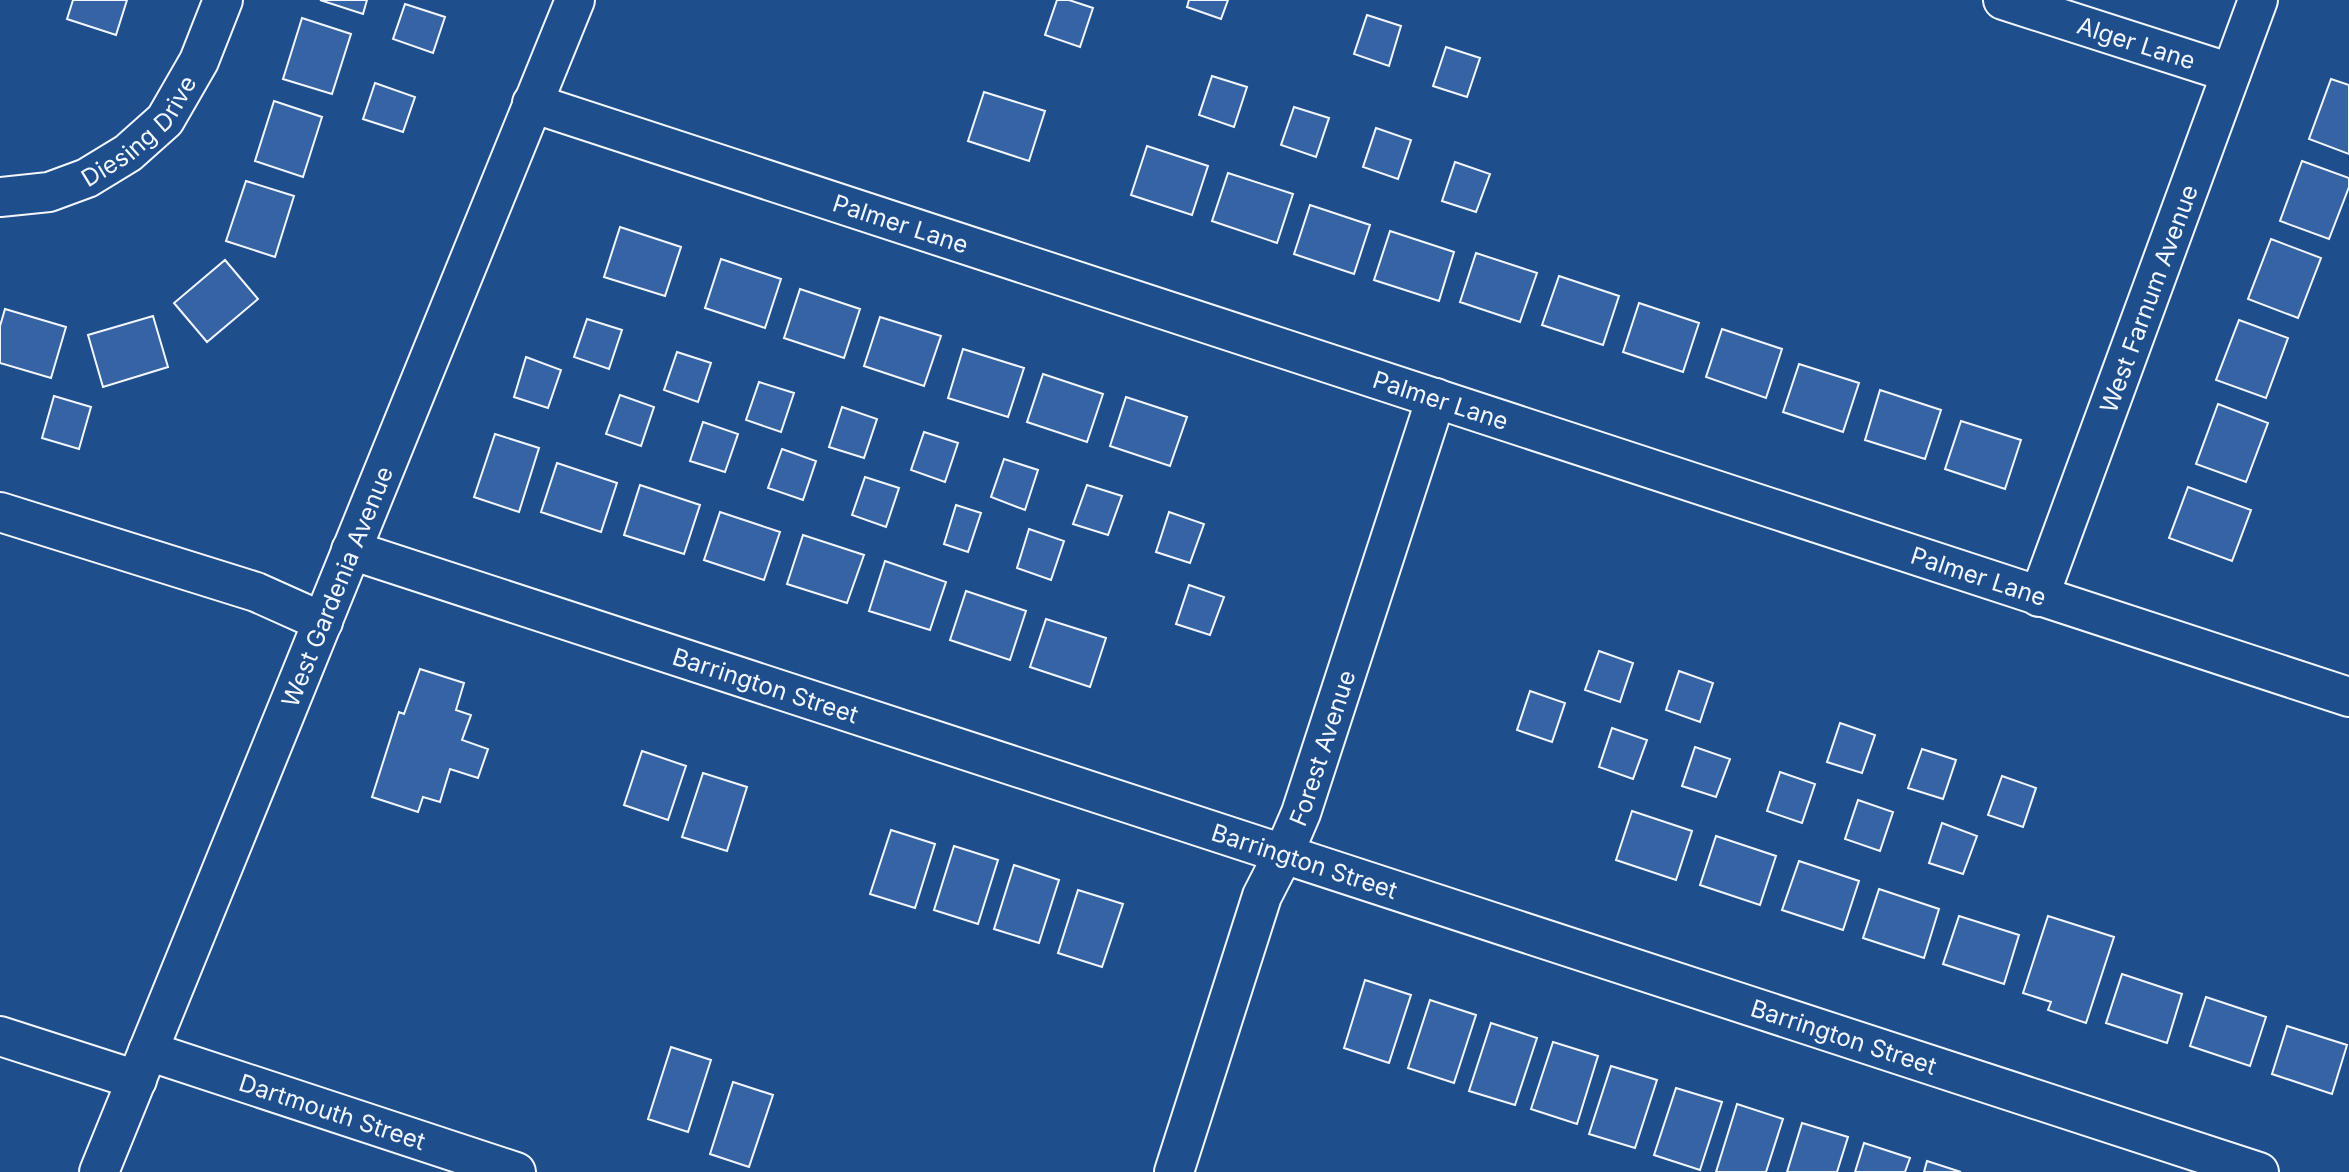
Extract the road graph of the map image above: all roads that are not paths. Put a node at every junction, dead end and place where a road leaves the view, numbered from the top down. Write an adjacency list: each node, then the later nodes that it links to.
1 (223, 0): 7 (street, Diesing Drive)
2 (575, 0): 6 (street, West Gardenia Avenue)
3 (2003, 0): 5 (street, Alger Lane)
4 (2258, 0): 5 (street, West Farnum Avenue)
5 (2231, 74): 11 (street, West Farnum Avenue)
6 (533, 103): 8 (street, Palmer Lane); 10 (street, West Gardenia Avenue)
7 (0, 197)
8 (1436, 398): 11 (street, Palmer Lane); 14 (street, Forest Avenue)
9 (0, 512): 12 (street)
10 (351, 550): 12 (street, West Gardenia Avenue); 14 (street, Barrington Street)
11 (2039, 597): 13 (street, Palmer Lane)
12 (323, 622): 16 (street, West Gardenia Avenue)
13 (2349, 697)
14 (1283, 855): 19 (street, Forest Avenue); 20 (street, Barrington Street)
15 (0, 1036): 16 (street, Dartmouth Street)
16 (143, 1066): 17 (street, West Gardenia Avenue); 18 (street, Dartmouth Street)
17 (99, 1172)
18 (516, 1172)
19 (1174, 1172)
20 (2259, 1172)

